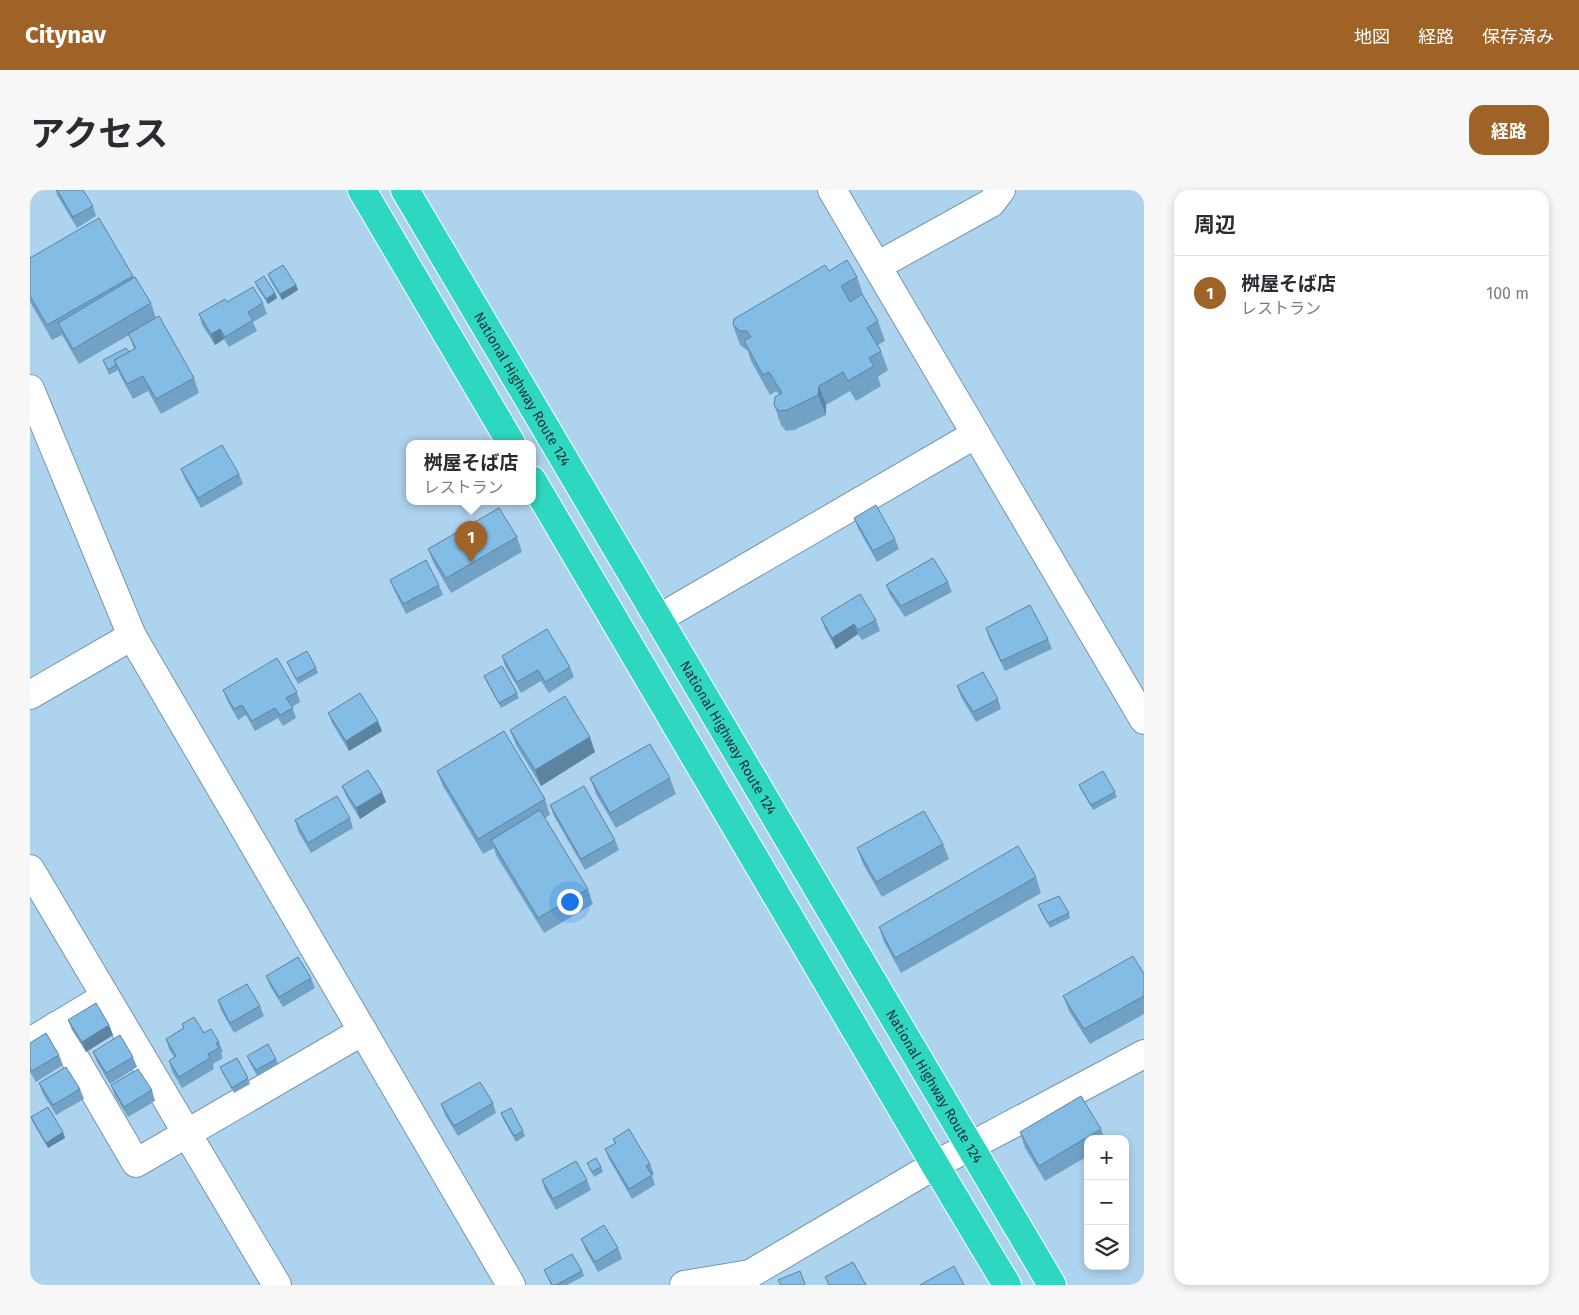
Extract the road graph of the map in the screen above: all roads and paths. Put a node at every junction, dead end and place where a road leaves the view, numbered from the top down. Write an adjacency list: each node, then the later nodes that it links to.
1 (362, 190): 8 (highway)
2 (405, 190): 10 (highway, National Highway Route 124)
3 (832, 190): 5 (street)
4 (1001, 190): 5 (street)
5 (877, 266): 7 (street)
6 (30, 388): 11 (street)
7 (976, 434): 10 (street); 13 (street)
8 (509, 440)
9 (536, 487): 22 (highway)
10 (658, 619): 21 (highway, National Highway Route 124)
11 (132, 636): 12 (street); 17 (street)
12 (30, 695)
13 (1144, 720)
14 (30, 868): 15 (street)
15 (106, 997): 16 (street); 20 (street)
16 (56, 1026): 18 (street); 20 (street)
17 (363, 1031): 20 (street); 25 (street)
18 (30, 1042)
19 (1144, 1054): 21 (street)
20 (186, 1133): 24 (street)
21 (970, 1146): 22 (street); 28 (highway, National Highway Route 124)
22 (935, 1165): 23 (street); 27 (highway)
23 (753, 1279): 26 (street)
24 (277, 1285)
25 (511, 1285)
26 (684, 1285)
27 (1007, 1285)
28 (1052, 1285)

